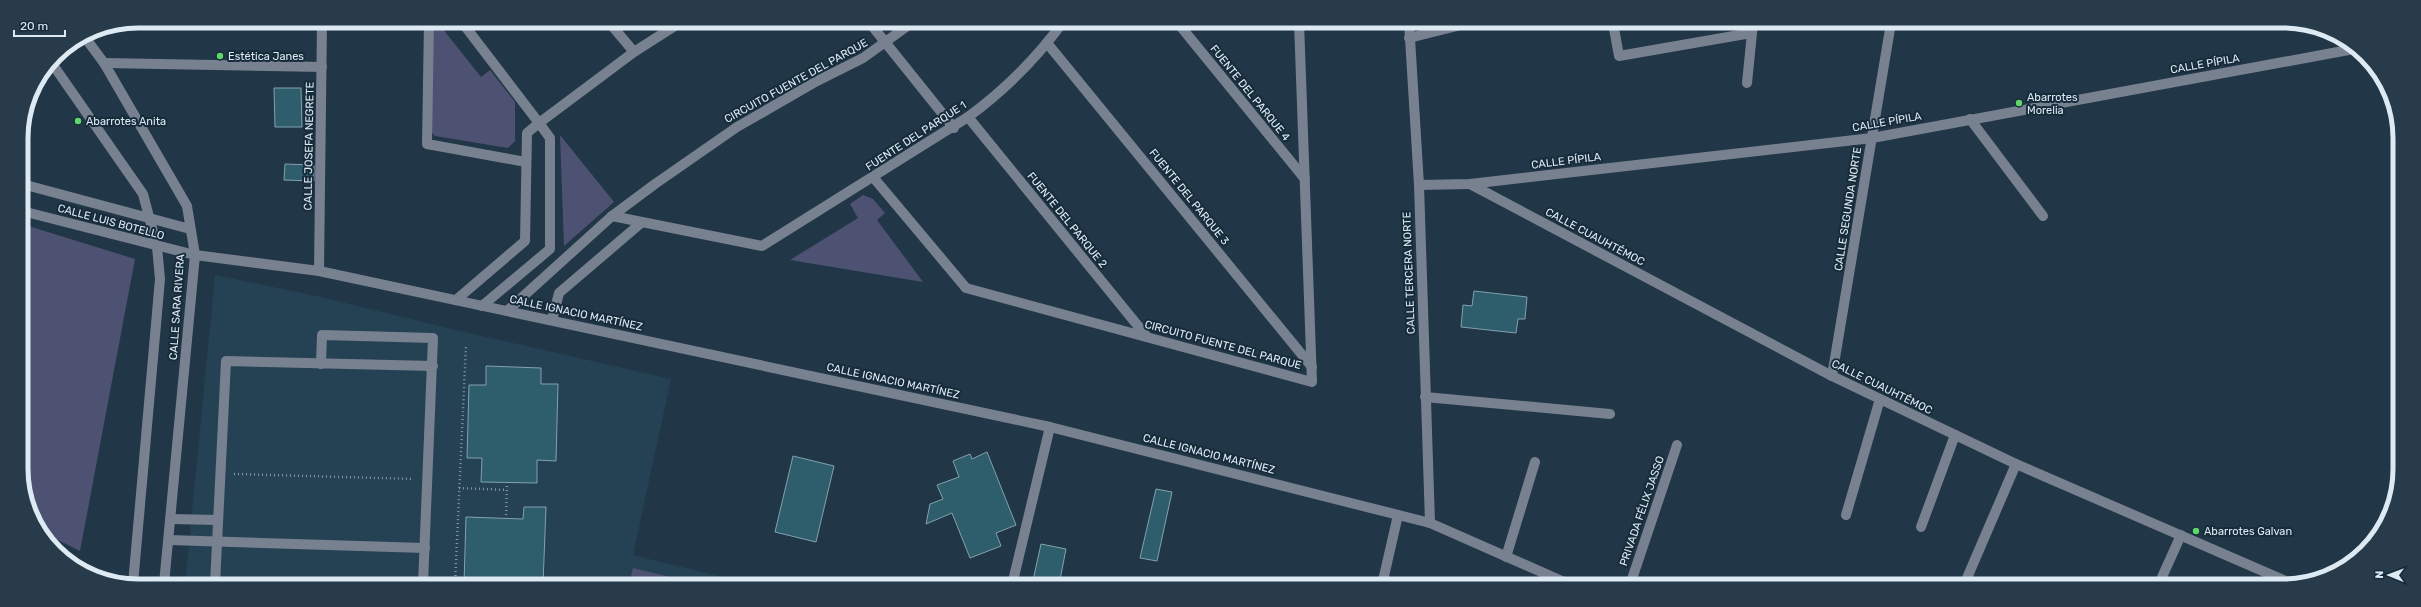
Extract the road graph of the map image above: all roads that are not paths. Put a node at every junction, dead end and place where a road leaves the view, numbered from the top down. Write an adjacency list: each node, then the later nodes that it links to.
1 (322, 28): 25 (street, CALLE JOSEFA NEGRETE)
2 (429, 28): 32 (street)
3 (466, 28): 29 (street)
4 (613, 28): 22 (street)
5 (672, 28): 22 (street)
6 (874, 28): 19 (street)
7 (905, 28): 19 (street, CIRCUITO FUENTE DEL PARQUE)
8 (1058, 28): 20 (street, FUENTE DEL PARQUE 1)
9 (1182, 28): 34 (street, FUENTE DEL PARQUE 4)
10 (1299, 28): 34 (street, CIRCUITO FUENTE DEL PARQUE)
11 (1408, 28): 17 (street, CALLE TERCERA NORTE)
12 (1449, 28): 17 (street)
13 (1614, 28): 16 (street)
14 (1752, 28): 16 (street)
15 (1890, 28): 31 (street, CALLE SEGUNDA NORTE)
16 (1751, 33): 26 (street)
17 (1409, 38): 36 (street, CALLE TERCERA NORTE)
18 (87, 41): 23 (street, CALLE SARA RIVERA)
19 (886, 43): 30 (street); 39 (street, CIRCUITO FUENTE DEL PARQUE)
20 (1047, 43): 27 (street, FUENTE DEL PARQUE 1); 54 (street, FUENTE DEL PARQUE 3)
21 (2349, 50): 28 (street, CALLE PÍPILA)
22 (634, 52): 29 (street)
23 (104, 63): 25 (street); 43 (street, CALLE SARA RIVERA)
24 (54, 67): 41 (street, CALLE SARA RIVERA)
25 (322, 67): 46 (street, CALLE JOSEFA NEGRETE)
26 (1747, 83)
27 (968, 117): 30 (street, FUENTE DEL PARQUE 1); 51 (street, FUENTE DEL PARQUE 2)
28 (1970, 119): 31 (street, CALLE PÍPILA); 40 (street)
29 (539, 124): 32 (street); 48 (street)
30 (954, 128): 33 (street, FUENTE DEL PARQUE 1)
31 (1872, 138): 35 (street, CALLE PÍPILA); 55 (street, CALLE SEGUNDA NORTE)
32 (526, 162): 47 (street)
33 (873, 177): 42 (street, FUENTE DEL PARQUE 1); 51 (street, CIRCUITO FUENTE DEL PARQUE)
34 (1305, 179): 54 (street, CIRCUITO FUENTE DEL PARQUE)
35 (1470, 184): 36 (street, CALLE PÍPILA); 55 (street, CALLE CUAUHTÉMOC)
36 (1418, 185): 56 (street, CALLE TERCERA NORTE)
37 (28, 186): 41 (street, CALLE LUIS BOTELLO)
38 (28, 213): 44 (street, CALLE LUIS BOTELLO)
39 (612, 216): 42 (street); 49 (street, CIRCUITO FUENTE DEL PARQUE)
40 (2043, 216)
41 (150, 218): 43 (street, CALLE LUIS BOTELLO); 44 (street, CALLE SARA RIVERA)
42 (641, 223): 50 (street)
43 (190, 229): 45 (street, CALLE SARA RIVERA)
44 (157, 247): 45 (street, CALLE LUIS BOTELLO); 75 (street, CALLE SARA RIVERA)
45 (195, 255): 46 (street, CALLE IGNACIO MARTÍNEZ); 66 (street, CALLE SARA RIVERA)
46 (319, 271): 47 (street, CALLE IGNACIO MARTÍNEZ)
47 (456, 300): 48 (street, CALLE IGNACIO MARTÍNEZ)
48 (482, 306): 49 (street, CALLE IGNACIO MARTÍNEZ)
49 (507, 311): 50 (street, CALLE IGNACIO MARTÍNEZ)
50 (552, 320): 59 (street, CALLE IGNACIO MARTÍNEZ)
51 (1147, 337): 54 (street, CIRCUITO FUENTE DEL PARQUE)
52 (321, 364): 53 (street); 53 (street); 67 (street)
53 (433, 366): 73 (street)
54 (1312, 367)
55 (1832, 376): 57 (street, CALLE CUAUHTÉMOC)
56 (1425, 397): 58 (street); 68 (street, CALLE TERCERA NORTE)
57 (1880, 399): 60 (street, CALLE CUAUHTÉMOC); 65 (street)
58 (1610, 414)
59 (1050, 427): 64 (street, CALLE IGNACIO MARTÍNEZ); 79 (street)
60 (1955, 435): 63 (street, CALLE CUAUHTÉMOC); 69 (street)
61 (1677, 445): 82 (street, PRIVADA FÉLIX JASSO)
62 (1535, 462): 74 (street)
63 (2016, 464): 70 (street, CALLE CUAUHTÉMOC); 83 (street)
64 (1398, 515): 68 (street, CALLE IGNACIO MARTÍNEZ); 80 (street)
65 (1846, 515)
66 (172, 518): 67 (street); 71 (street, CALLE SARA RIVERA)
67 (217, 520): 72 (street)
68 (1430, 523): 74 (street, CALLE IGNACIO MARTÍNEZ)
69 (1920, 527)
70 (2181, 535): 84 (street); 85 (street, CALLE CUAUHTÉMOC)
71 (169, 540): 72 (street); 76 (street, CALLE SARA RIVERA)
72 (217, 541): 73 (street); 77 (street)
73 (425, 548): 78 (street)
74 (1506, 557): 81 (street, CALLE IGNACIO MARTÍNEZ)
75 (133, 579)
76 (165, 579)
77 (215, 579)
78 (423, 579)
79 (1013, 579)
80 (1383, 579)
81 (1557, 579)
82 (1632, 579)
83 (1967, 579)
84 (2161, 579)
85 (2281, 579)

